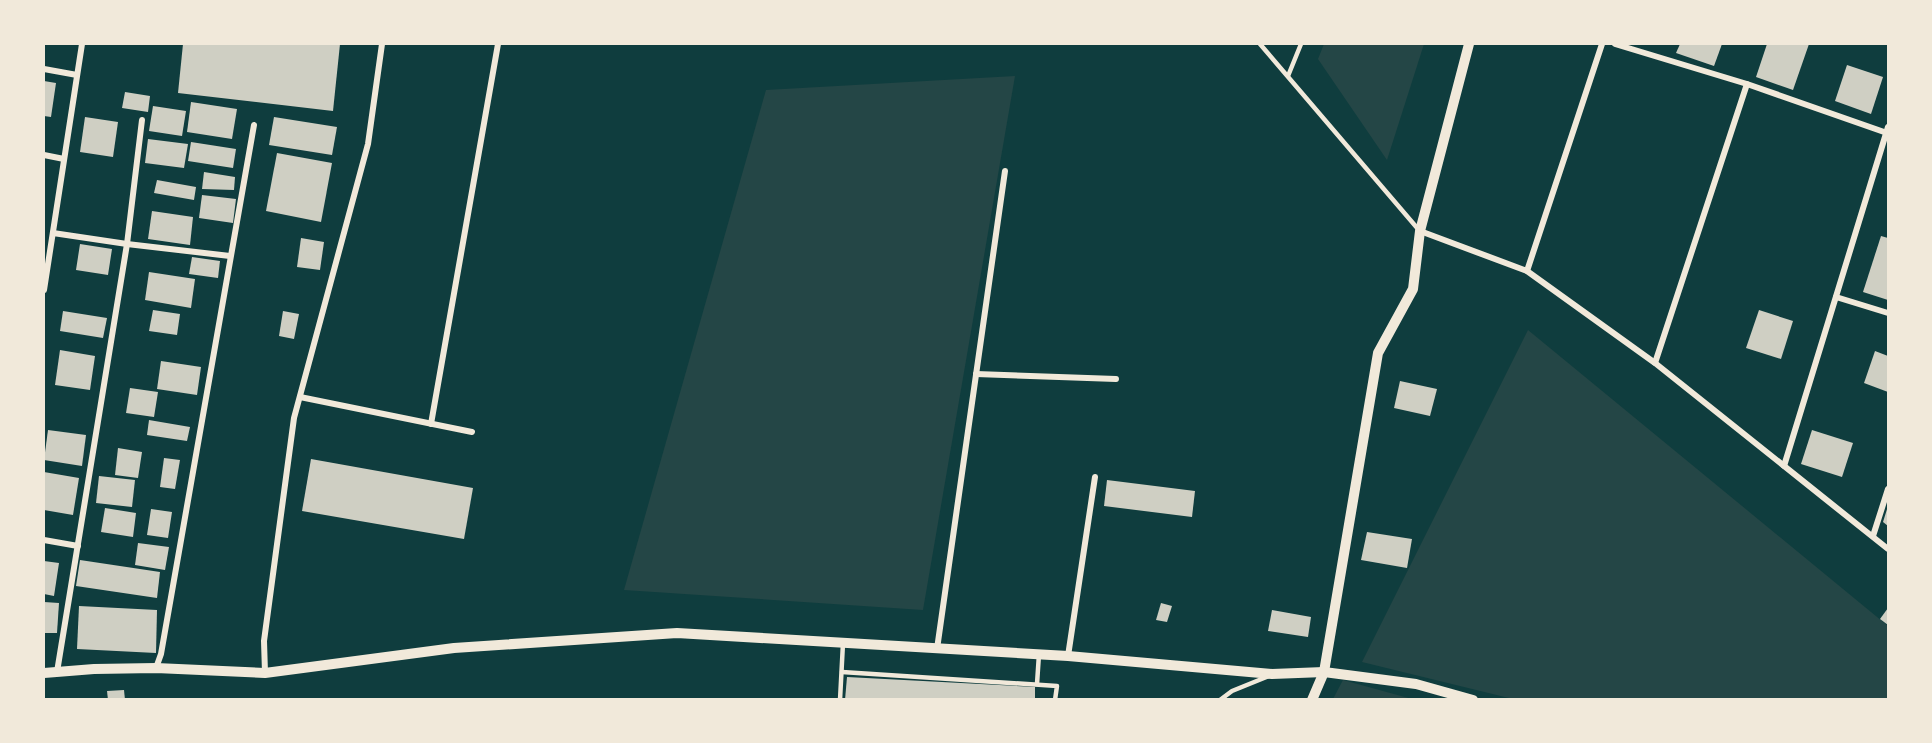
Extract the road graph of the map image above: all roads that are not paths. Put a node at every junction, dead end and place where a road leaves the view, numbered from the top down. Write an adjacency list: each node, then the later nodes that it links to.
1 (82, 44): 10 (street)
2 (382, 44): 31 (street)
3 (498, 44): 32 (street)
4 (1260, 44): 11 (lane)
5 (1301, 44): 11 (lane)
6 (1469, 44): 19 (street)
7 (1602, 44): 24 (street)
8 (1615, 44): 12 (street)
9 (44, 69): 10 (street)
10 (77, 75): 17 (street)
11 (1288, 76): 19 (lane)
12 (1747, 84): 15 (street); 28 (street)
13 (142, 120): 22 (street)
14 (254, 126): 23 (street)
15 (1888, 130): 26 (street)
16 (44, 154): 17 (street)
17 (64, 159): 20 (street)
18 (1005, 171): 29 (street)
19 (1420, 231): 24 (street); 48 (street)
20 (52, 233): 21 (street); 22 (street)
21 (47, 242): 25 (street)
22 (127, 244): 23 (street); 39 (street)
23 (230, 256): 45 (street)
24 (1527, 271): 28 (street)
25 (44, 290)
26 (1836, 297): 27 (street); 34 (street)
27 (1888, 313)
28 (1655, 363): 34 (street)
29 (976, 374): 30 (street); 42 (street)
30 (1116, 379)
31 (300, 397): 32 (street); 50 (street)
32 (431, 424): 33 (street)
33 (472, 432)
34 (1784, 466): 37 (street)
35 (1095, 477): 44 (street)
36 (1888, 489): 37 (street)
37 (1874, 536): 40 (street)
38 (44, 540): 39 (street)
39 (78, 546): 46 (street)
40 (1888, 549)
41 (843, 643): 42 (street); 47 (lane); 50 (street)
42 (937, 649): 43 (street)
43 (1039, 654): 44 (street); 52 (lane)
44 (1068, 656): 51 (street)
45 (156, 668): 46 (street); 50 (street)
46 (57, 672): 49 (street)
47 (842, 672): 52 (lane); 53 (lane)
48 (1324, 672): 51 (street); 56 (street); 57 (street)
49 (44, 673)
50 (266, 673)
51 (1272, 674): 55 (lane)
52 (1037, 684): 54 (lane)
53 (840, 699)
54 (1055, 699)
55 (1220, 699)
56 (1312, 699)
57 (1473, 699)

